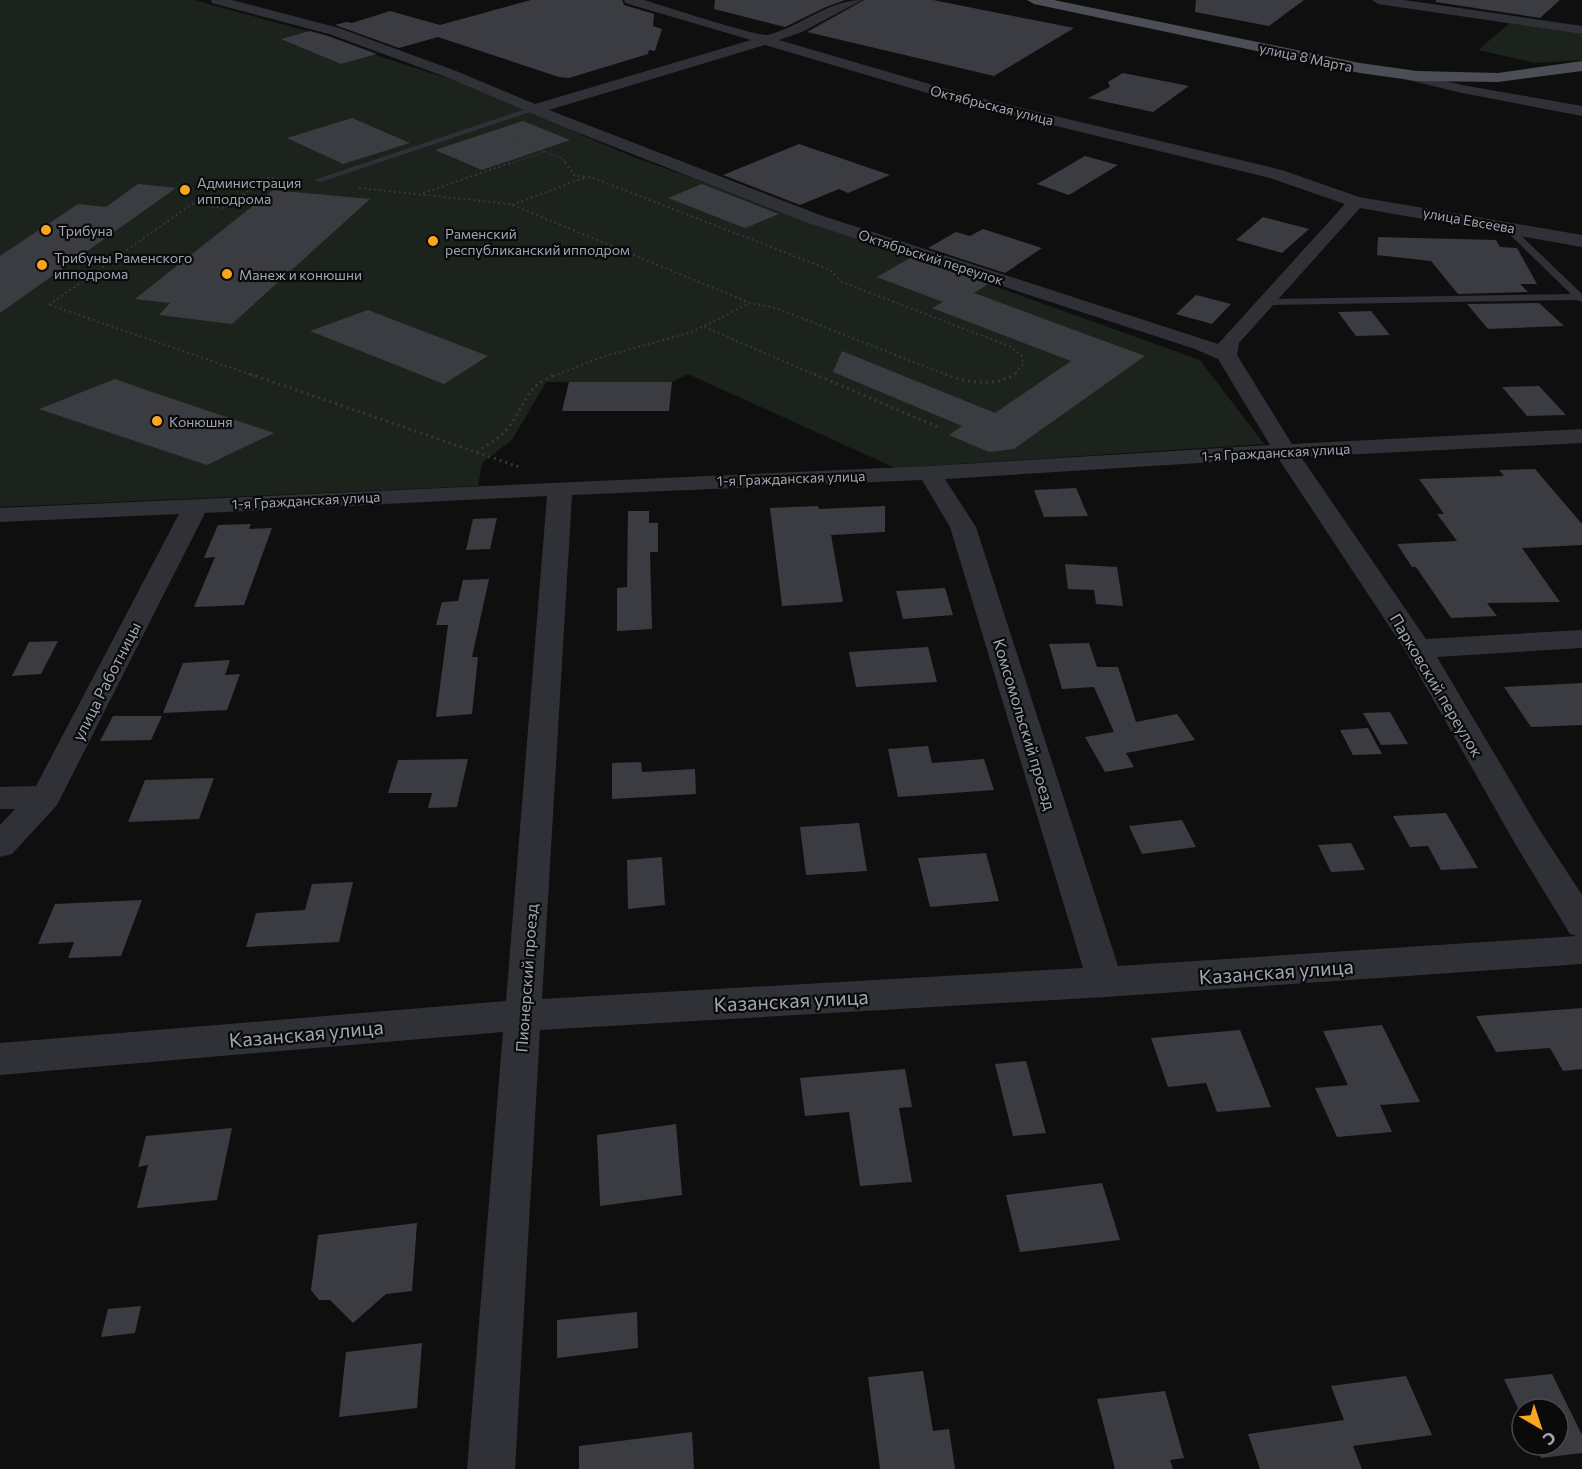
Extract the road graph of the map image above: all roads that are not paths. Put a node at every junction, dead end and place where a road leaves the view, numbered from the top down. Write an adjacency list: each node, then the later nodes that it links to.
1 (217, 0): 10 (street, Октябрьский переулок)
2 (630, 0): 7 (street, Октябрьская улица)
3 (856, 0): 7 (street)
4 (1034, 0): 9 (main road, улица 8 Марта)
5 (1378, 0): 6 (street)
6 (1580, 30)
7 (763, 41): 10 (street); 13 (street, Октябрьская улица)
8 (1582, 66): 9 (main road, улица 8 Марта)
9 (1409, 76): 11 (street)
10 (535, 109): 12 (lane); 18 (street, Октябрьский переулок)
11 (1582, 111)
12 (318, 180)
13 (1356, 201): 14 (street, улица Евсеева); 17 (street)
14 (1506, 226): 15 (street, улица Евсеева); 16 (lane)
15 (1582, 241)
16 (1581, 298): 17 (lane)
17 (1264, 302): 18 (street)
18 (1226, 355): 20 (street)
19 (1582, 436): 20 (street, 1-я Гражданская улица)
20 (1285, 451): 21 (street, 1-я Гражданская улица); 26 (street, Парковский переулок)
21 (929, 473): 22 (street, 1-я Гражданская улица); 32 (street, Комсомольский проезд)
22 (560, 488): 23 (street, 1-я Гражданская улица); 33 (street, Пионерский проезд)
23 (196, 505): 24 (street, 1-я Гражданская улица); 27 (street, улица Работницы)
24 (0, 515)
25 (1582, 639): 26 (street)
26 (1418, 649): 30 (street, Парковский переулок)
27 (46, 797): 28 (street); 29 (street, улица Работницы)
28 (0, 798)
29 (0, 845)
30 (1582, 924)
31 (1582, 950): 32 (street, Казанская улица)
32 (1105, 982): 33 (street, Казанская улица)
33 (524, 1015): 34 (street, Казанская улица); 35 (street, Пионерский проезд)
34 (0, 1059)
35 (491, 1469)

